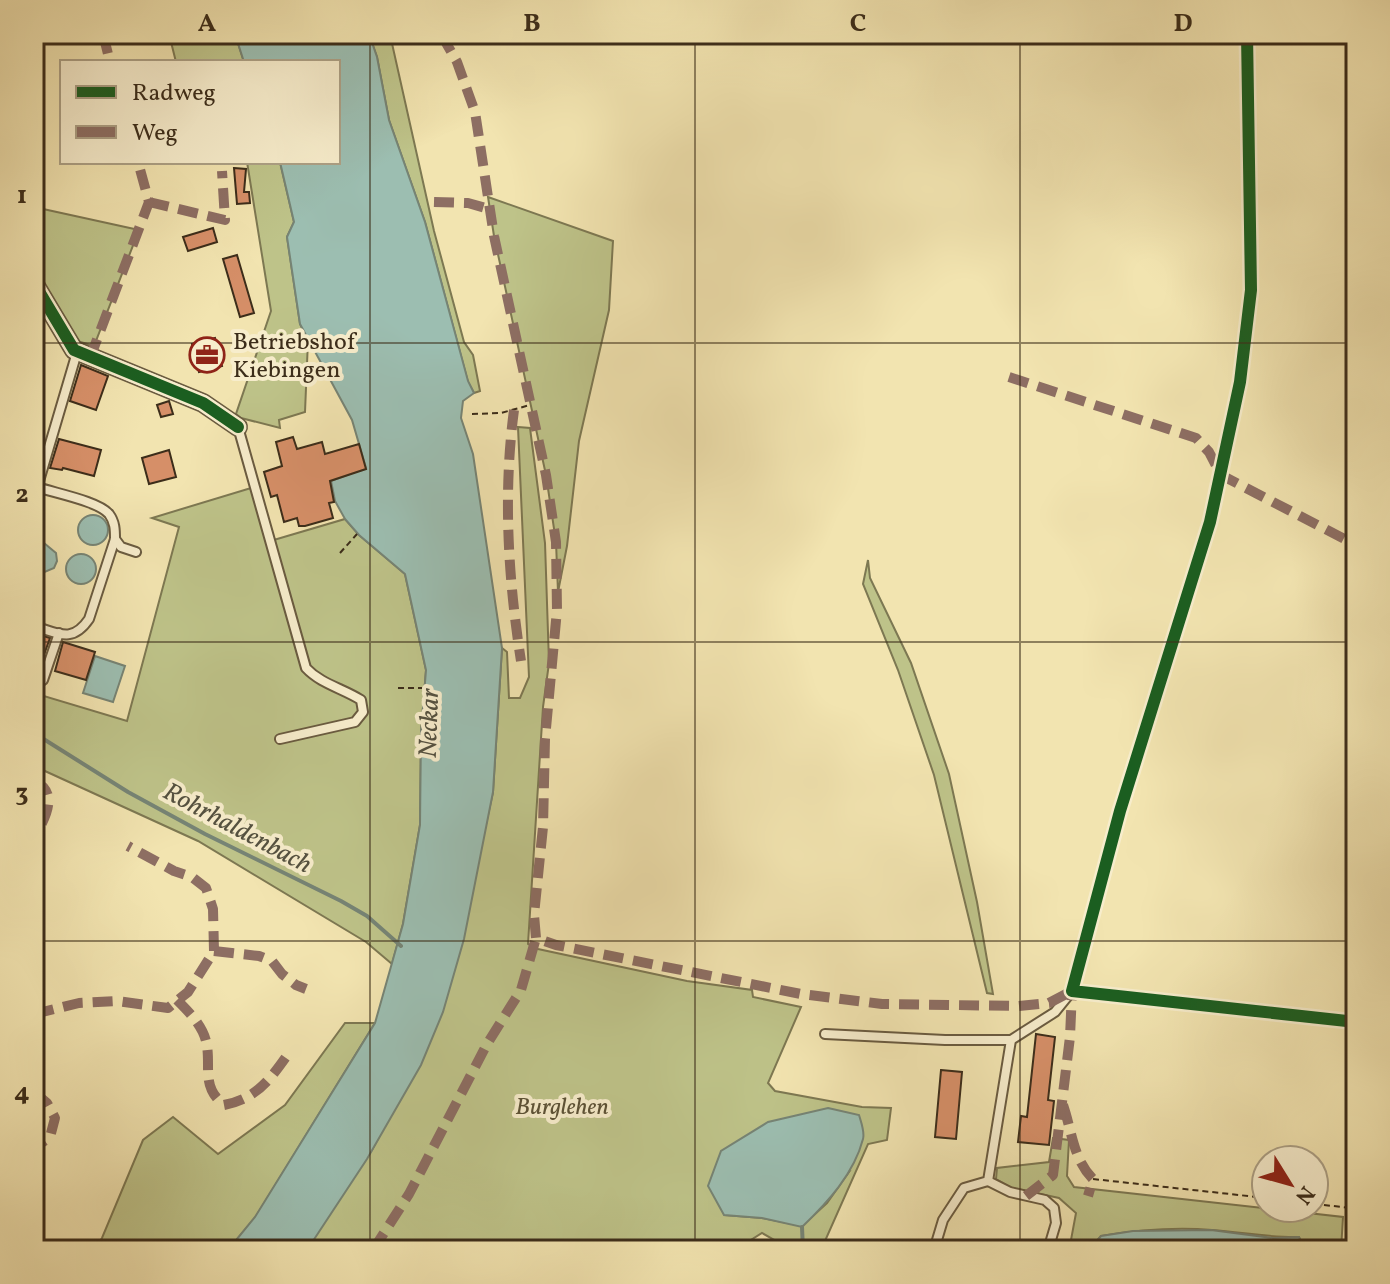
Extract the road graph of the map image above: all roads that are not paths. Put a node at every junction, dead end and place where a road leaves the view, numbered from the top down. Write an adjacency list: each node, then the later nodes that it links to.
1 (1247, 34): 13 (lane)
2 (34, 283): 3 (street)
3 (75, 350): 4 (street); 5 (lane)
4 (238, 427): 12 (lane)
5 (37, 487): 6 (lane); 7 (lane)
6 (34, 498)
7 (115, 539): 8 (lane); 10 (lane)
8 (136, 552)
9 (34, 626): 10 (lane)
10 (59, 633): 11 (lane)
11 (43, 680)
12 (280, 739)
13 (1072, 991): 14 (lane); 16 (lane)
14 (1356, 1022)
15 (825, 1034): 16 (lane)
16 (1011, 1040): 17 (lane)
17 (988, 1181): 18 (lane); 19 (lane)
18 (934, 1250)
19 (1048, 1250)

